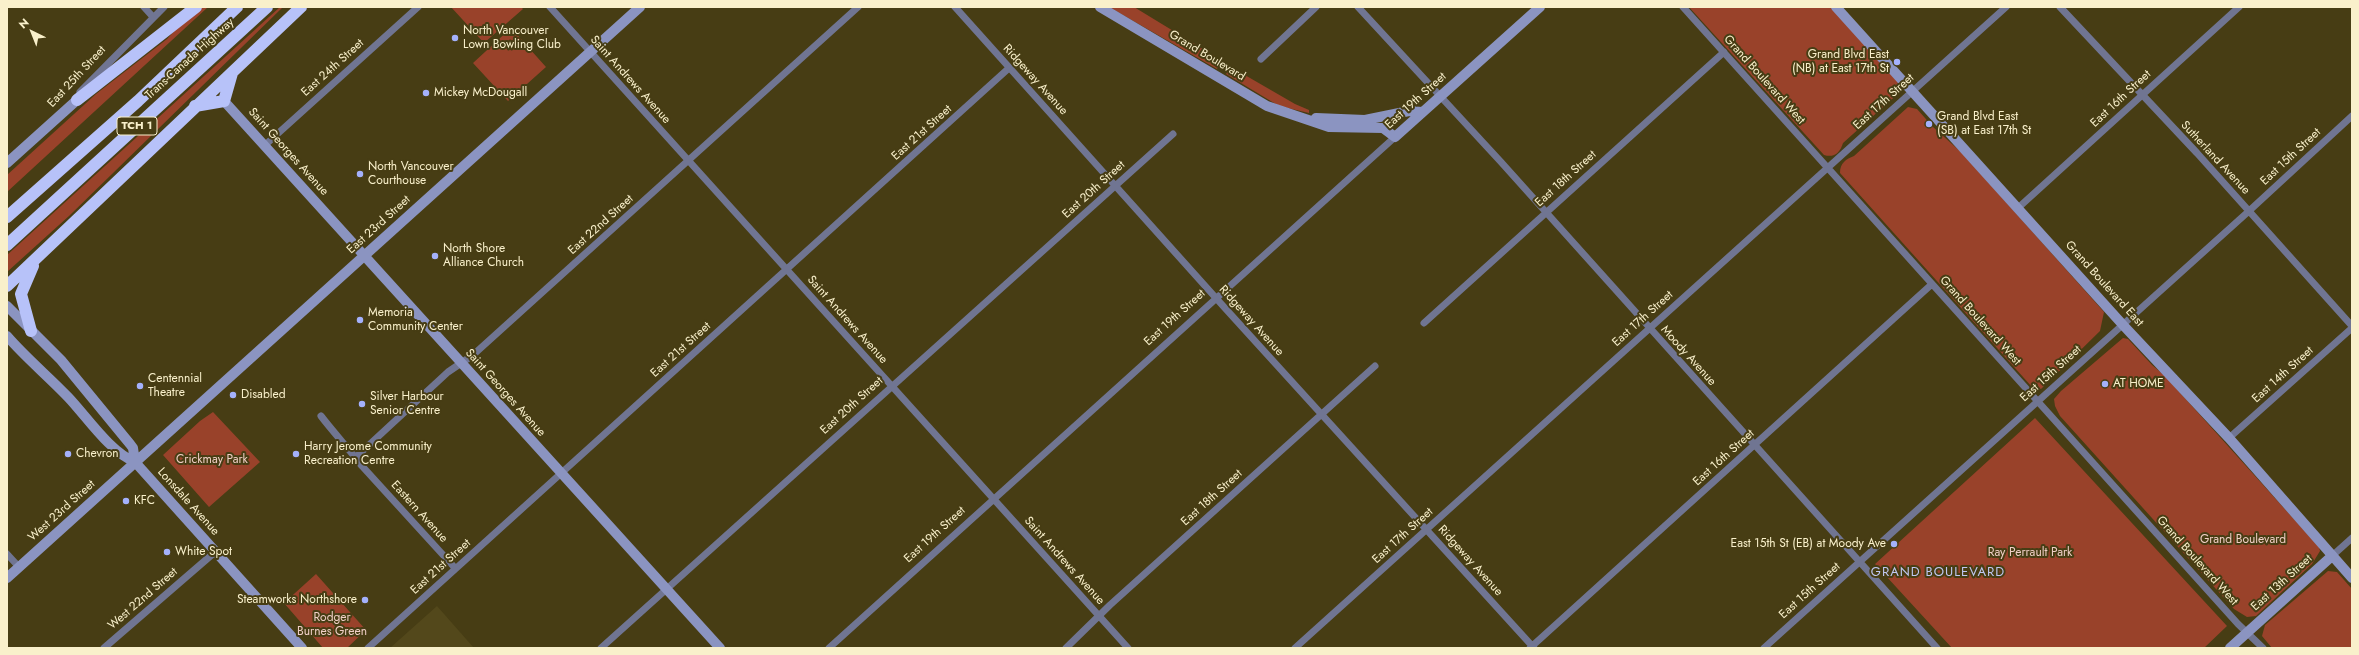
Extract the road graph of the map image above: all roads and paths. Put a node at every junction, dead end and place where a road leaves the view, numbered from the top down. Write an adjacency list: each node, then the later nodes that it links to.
1 (144, 7): 21 (street)
2 (164, 7): 21 (street, East 25th Street)
3 (196, 7): 30 (highway)
4 (237, 7): 46 (highway, Trans-Canada Highway / TCH 1)
5 (267, 7): 47 (highway, Trans-Canada Highway / TCH 1)
6 (301, 7): 26 (highway)
7 (418, 7): 38 (street, East 24th Street)
8 (550, 7): 22 (street, Saint Andrews Avenue)
9 (640, 7): 22 (street, East 23rd Street)
10 (858, 7): 39 (street, East 22nd Street)
11 (955, 7): 25 (street, Ridgeway Avenue)
12 (1100, 7): 35 (street, Grand Boulevard)
13 (1316, 7): 24 (street)
14 (1358, 7): 29 (street, Moody Avenue)
15 (1540, 7): 29 (street, East 19th Street)
16 (1683, 7): 23 (street, Grand Boulevard West)
17 (1836, 7): 27 (street, Grand Boulevard East)
18 (2006, 7): 27 (street, East 17th Street)
19 (2060, 7): 28 (street, Sutherland Avenue)
20 (2239, 7): 28 (street, East 16th Street)
21 (153, 17): 30 (street, East 25th Street)
22 (591, 52): 39 (street, Saint Andrews Avenue); 48 (street, East 23rd Street)
23 (1724, 52): 41 (street, Grand Boulevard West); 45 (street, East 18th Street)
24 (1261, 59)
25 (1009, 68): 42 (street, Ridgeway Avenue); 50 (street, East 21st Street)
26 (232, 71): 31 (highway); 32 (highway)
27 (1912, 91): 41 (street, East 17th Street); 43 (street, Grand Boulevard East)
28 (2141, 95): 43 (street, East 16th Street); 44 (street, Sutherland Avenue)
29 (1439, 97): 33 (street, East 19th Street); 45 (street, Moody Avenue)
30 (78, 100): 40 (street, East 25th Street)
31 (224, 101): 32 (highway); 38 (street, Saint Georges Avenue)
32 (195, 106): 49 (highway)
33 (1422, 112): 35 (street, Grand Boulevard); 37 (street, East 19th Street)
34 (2352, 116): 44 (street, East 15th Street)
35 (1306, 119): 37 (street, Grand Boulevard)
36 (1173, 134): 42 (street, East 20th Street)
37 (1395, 137): 53 (street, East 19th Street)
38 (264, 146): 48 (street, Saint Georges Avenue)
39 (688, 161): 50 (street, Saint Andrews Avenue); 61 (street, East 22nd Street)
40 (7, 163)
41 (1828, 168): 51 (street, Grand Boulevard West); 58 (street, East 17th Street)
42 (1115, 185): 53 (street, Ridgeway Avenue); 63 (street, East 20th Street)
43 (2018, 208): 56 (street, Grand Boulevard East)
44 (2249, 211): 56 (street, East 15th Street); 57 (street, Sutherland Avenue)
45 (1545, 212): 55 (street, East 18th Street); 58 (street, Moody Avenue)
46 (7, 217)
47 (7, 245)
48 (364, 256): 61 (street, Saint Georges Avenue); 70 (street, East 23rd Street)
49 (36, 259): 52 (highway); 59 (highway)
50 (787, 269): 63 (street, Saint Andrews Avenue); 71 (street, East 21st Street)
51 (1932, 284): 64 (street, Grand Boulevard West); 68 (street, East 16th Street)
52 (7, 286)
53 (1216, 298): 65 (street, Ridgeway Avenue); 72 (street, East 19th Street)
54 (7, 306): 59 (street, Lonsdale Avenue)
55 (1424, 323)
56 (2123, 325): 64 (street, East 15th Street); 67 (street, Grand Boulevard East)
57 (2352, 327): 67 (street, East 14th Street)
58 (1649, 329): 68 (street, Moody Avenue); 73 (street, East 17th Street)
59 (31, 331): 70 (street, Lonsdale Avenue)
60 (7, 336): 70 (street, Lonsdale Avenue)
61 (461, 363): 69 (street, East 22nd Street); 71 (street, Saint Georges Avenue)
62 (1375, 366): 65 (street, East 18th Street)
63 (892, 386): 72 (street, Saint Andrews Avenue); 83 (street, East 20th Street)
64 (2037, 401): 78 (street, East 15th Street); 85 (street, Grand Boulevard West)
65 (1322, 414): 73 (street, Ridgeway Avenue); 84 (street, East 18th Street)
66 (321, 416): 69 (street, Eastern Avenue)
67 (2229, 438): 77 (street, Grand Boulevard East)
68 (1754, 445): 78 (street, Moody Avenue); 86 (street, East 16th Street)
69 (356, 457): 80 (street, Eastern Avenue)
70 (135, 462): 75 (street, Lonsdale Avenue); 79 (street, West 23rd Street)
71 (561, 474): 80 (street, East 21st Street); 83 (street, Saint Georges Avenue)
72 (994, 499): 84 (street, Saint Andrews Avenue); 92 (street, East 19th Street)
73 (1427, 530): 86 (street, Ridgeway Avenue); 95 (street, East 17th Street)
74 (2352, 538): 77 (street, East 13th Street)
75 (215, 552): 87 (street, West 22nd Street); 88 (street, Lonsdale Avenue)
76 (7, 554): 79 (street)
77 (2332, 556): 82 (street, Grand Boulevard East); 85 (street, East 13th Street)
78 (1859, 562): 96 (street, East 15th Street); 97 (street, Moody Avenue)
79 (19, 567): 81 (street, West 23rd Street)
80 (455, 568): 89 (street, East 21st Street)
81 (7, 578)
82 (2352, 578)
83 (666, 589): 90 (street, East 20th Street); 91 (street, Saint Georges Avenue)
84 (1100, 616): 93 (street, East 18th Street); 94 (street, Saint Andrews Avenue)
85 (2247, 632): 98 (street, East 13th Street); 99 (street, Grand Boulevard West)
86 (1532, 647)
87 (104, 648)
88 (302, 648)
89 (368, 648)
90 (601, 648)
91 (720, 648)
92 (829, 648)
93 (1066, 648)
94 (1128, 648)
95 (1295, 648)
96 (1764, 648)
97 (1937, 648)
98 (2230, 648)
99 (2263, 648)

